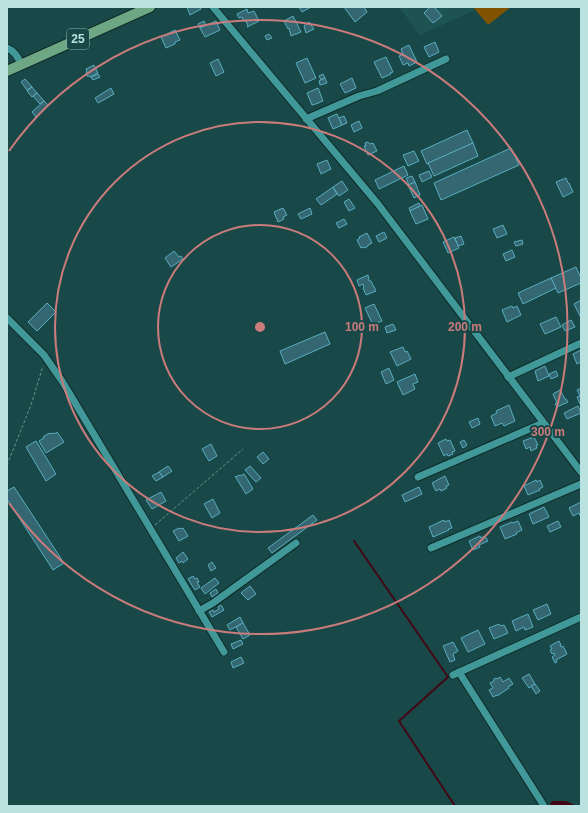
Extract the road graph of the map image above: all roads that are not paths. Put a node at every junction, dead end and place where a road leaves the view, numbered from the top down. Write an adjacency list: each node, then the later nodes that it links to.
1 (150, 7): 5 (main road, 25)
2 (213, 7): 7 (street)
3 (7, 48): 5 (street)
4 (446, 59): 7 (street)
5 (22, 65): 6 (main road, 25)
6 (7, 71)
7 (306, 119): 10 (street)
8 (7, 318): 17 (street)
9 (581, 342): 10 (street)
10 (508, 377): 11 (street)
11 (543, 423): 12 (street); 13 (street)
12 (581, 472)
13 (418, 477)
14 (581, 484): 16 (street)
15 (296, 543): 17 (street)
16 (431, 548)
17 (199, 611): 19 (street)
18 (581, 617): 20 (street)
19 (224, 652)
20 (544, 806)

